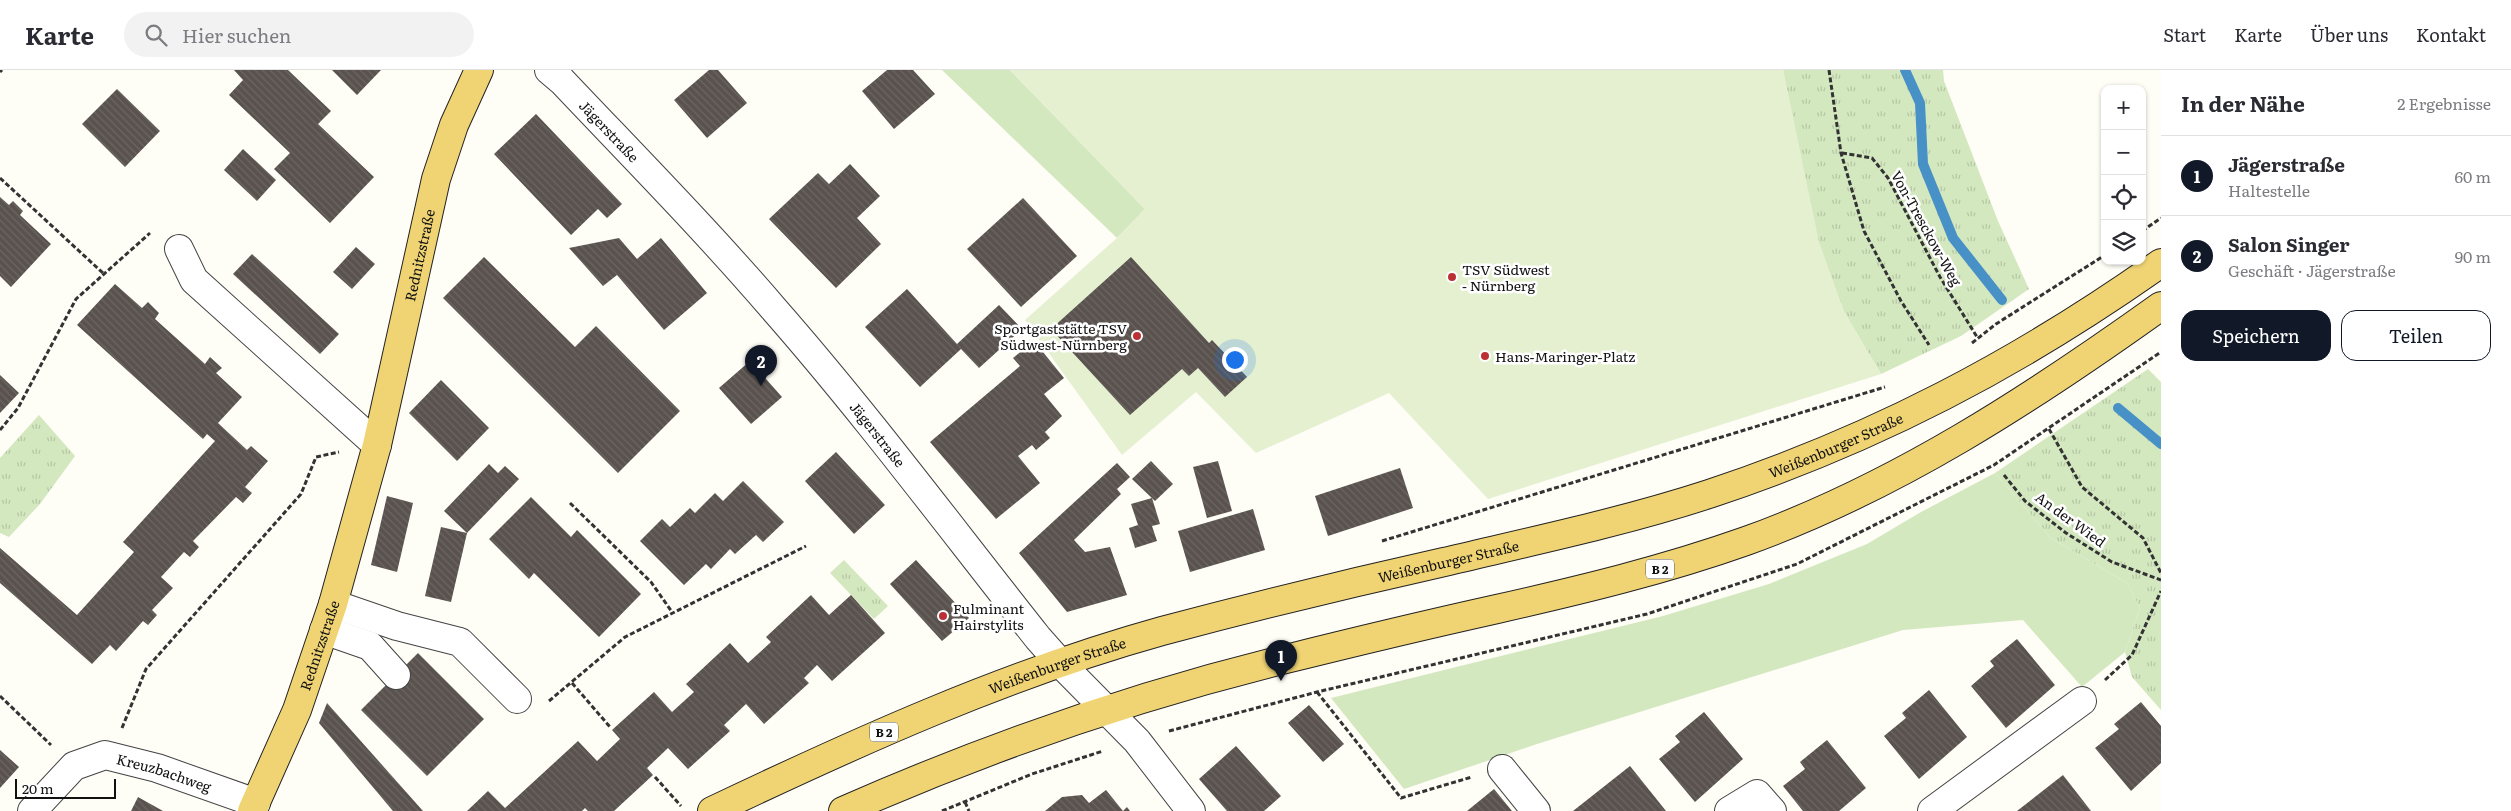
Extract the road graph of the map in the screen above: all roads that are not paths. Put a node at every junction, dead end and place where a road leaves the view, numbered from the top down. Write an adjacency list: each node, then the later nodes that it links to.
1 (479, 70): 6 (main road, Rednitzstraße)
2 (549, 70): 9 (street, Jägerstraße)
3 (179, 249): 6 (street)
4 (2161, 263): 9 (main road, Weißenburger Straße / B 2)
5 (2161, 306): 13 (main road, B 2)
6 (377, 445): 7 (main road, Rednitzstraße)
7 (333, 604): 8 (main road, Rednitzstraße); 11 (street)
8 (324, 630): 10 (street); 15 (main road, Rednitzstraße)
9 (1061, 664): 13 (street, Jägerstraße); 17 (main road, Weißenburger Straße / B 2)
10 (396, 675)
11 (518, 699)
12 (2082, 701): 23 (street)
13 (1109, 710): 18 (main road, B 2); 19 (street, Jägerstraße)
14 (1502, 769): 20 (street)
15 (254, 807): 16 (street, Kreuzbachweg)
16 (32, 811)
17 (712, 811)
18 (843, 811)
19 (1191, 811)
20 (1536, 811)
21 (1729, 811): 22 (street)
22 (1772, 811)
23 (1932, 811)

